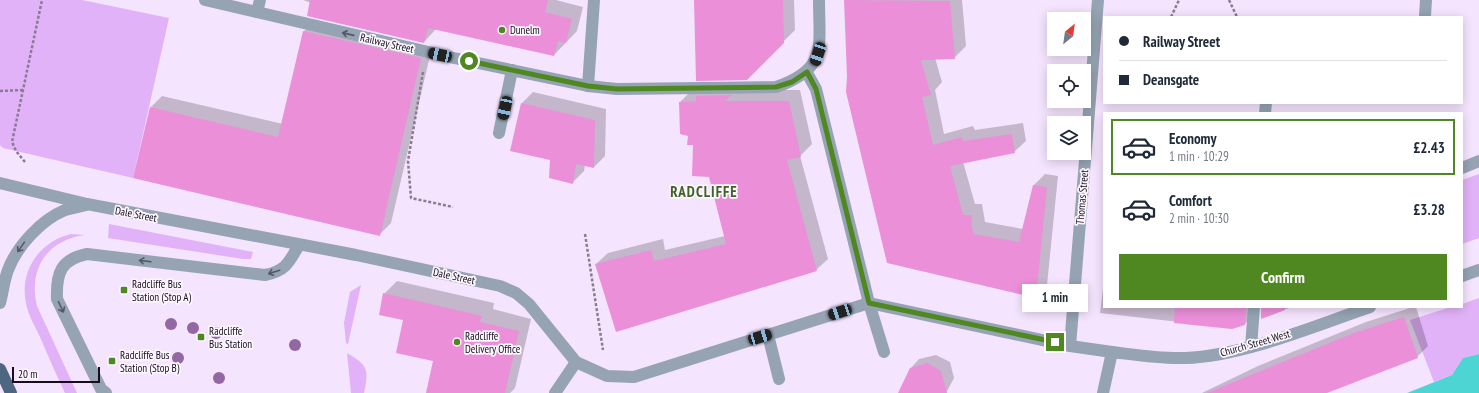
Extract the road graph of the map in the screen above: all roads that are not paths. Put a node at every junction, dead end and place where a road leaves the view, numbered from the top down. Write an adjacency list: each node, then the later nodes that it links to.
1 (204, 0): 7 (street, Railway Street)
2 (260, 0): 7 (street)
3 (594, 0): 11 (street)
4 (819, 0): 10 (street)
5 (1098, 0): 25 (street, Thomas Street)
6 (1426, 0): 8 (street)
7 (257, 12): 9 (street, Railway Street, one-way to 7)
8 (1424, 16)
9 (512, 70): 11 (street, Railway Street); 12 (street)
10 (807, 72): 11 (street, Railway Street); 21 (street)
11 (588, 86)
12 (499, 133)
13 (1479, 161): 14 (street)
14 (1463, 168)
15 (0, 183): 16 (street, Dale Street)
16 (87, 204): 17 (street, Dale Street); 20 (street, one-way to 20)
17 (299, 245): 29 (street, Dale Street); 33 (street, one-way to 33)
18 (1479, 270): 19 (street)
19 (1463, 276)
20 (0, 303)
21 (869, 303): 24 (street, Dale Street); 25 (street, Church Street West); 27 (street)
22 (1254, 308): 26 (street)
23 (1367, 308): 26 (street, Church Street West)
24 (768, 335): 29 (street, Dale Street); 31 (street)
25 (1070, 346): 28 (street, Church Street West)
26 (1251, 347): 28 (street, Church Street West)
27 (884, 352)
28 (1112, 352): 35 (street)
29 (576, 362): 34 (street)
30 (0, 369): 32 (main road)
31 (779, 379)
32 (11, 393)
33 (106, 393)
34 (555, 393)
35 (1103, 393)

